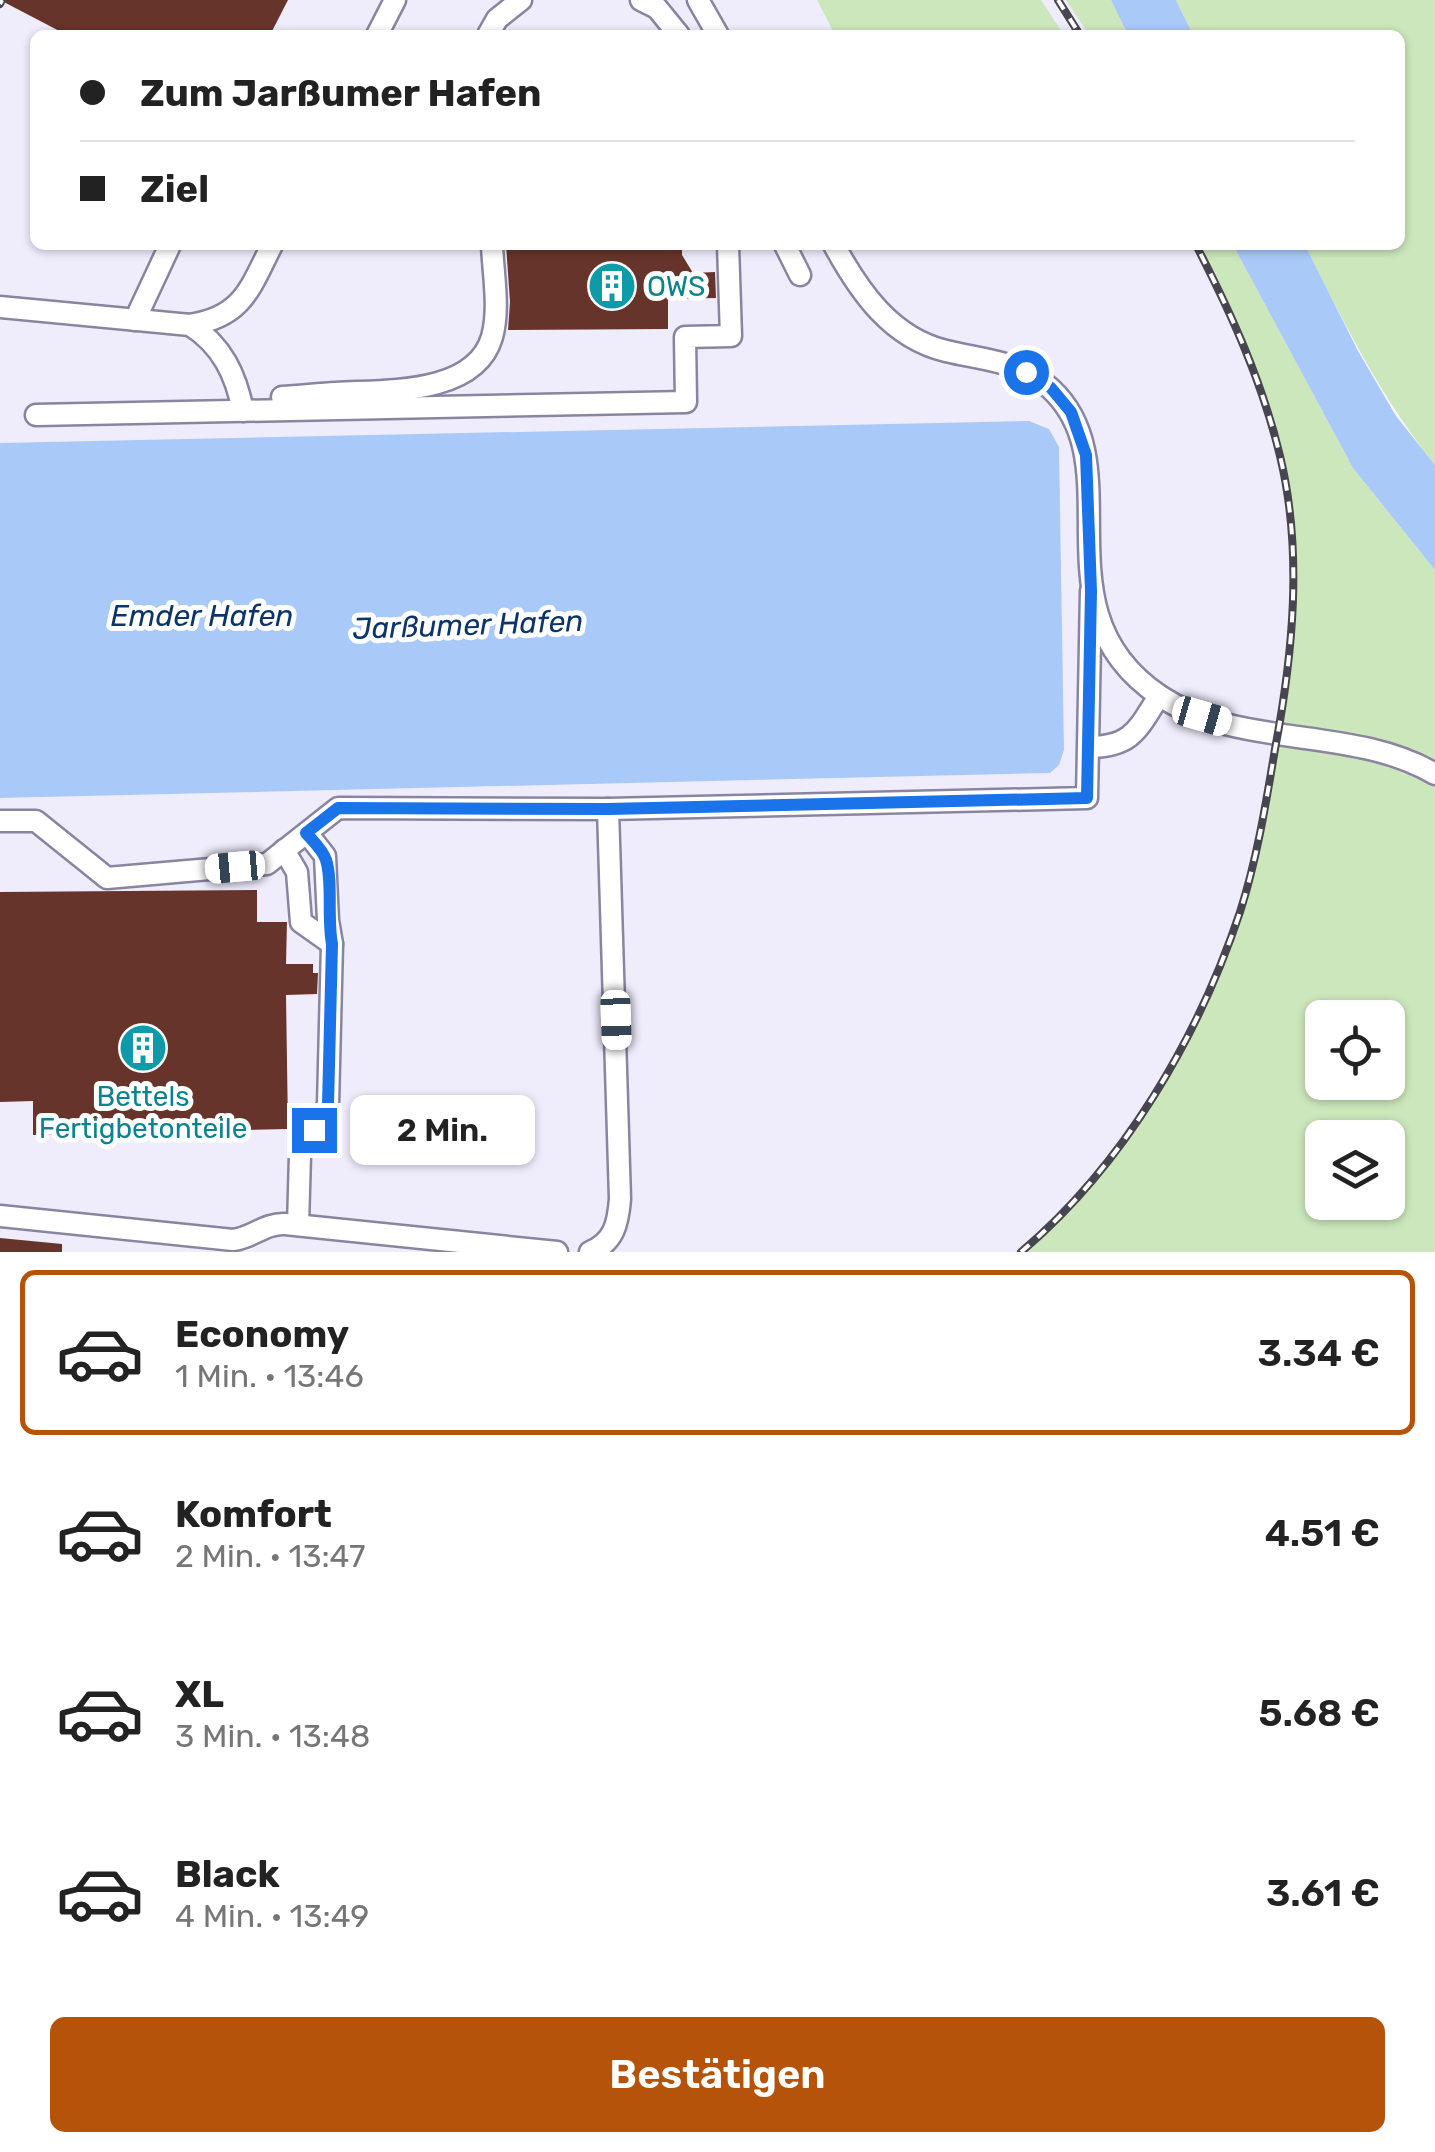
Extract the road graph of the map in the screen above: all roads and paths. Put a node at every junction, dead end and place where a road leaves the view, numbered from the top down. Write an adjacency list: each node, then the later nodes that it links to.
1 (395, 0): 5 (street)
2 (521, 0): 6 (street)
3 (641, 0): 7 (street)
4 (698, 0): 8 (street)
5 (380, 30)
6 (491, 30)
7 (675, 30)
8 (715, 30)
9 (168, 250): 17 (street)
10 (270, 250): 18 (street)
11 (492, 250): 19 (street)
12 (728, 250): 19 (street)
13 (788, 250): 15 (street)
14 (837, 250): 21 (street)
15 (800, 275)
16 (0, 307): 17 (street)
17 (135, 320): 18 (street)
18 (190, 325): 19 (street)
19 (242, 404): 20 (street)
20 (36, 415)
21 (1091, 591): 22 (street); 23 (street)
22 (1159, 696): 23 (street); 24 (street)
23 (1089, 747): 25 (street)
24 (1435, 774)
25 (608, 809): 27 (street); 33 (street)
26 (0, 820): 28 (street)
27 (306, 833): 28 (street); 29 (street)
28 (284, 850): 29 (street)
29 (332, 944): 31 (street)
30 (0, 1216): 31 (street)
31 (298, 1225): 32 (street)
32 (557, 1252)
33 (590, 1252)

